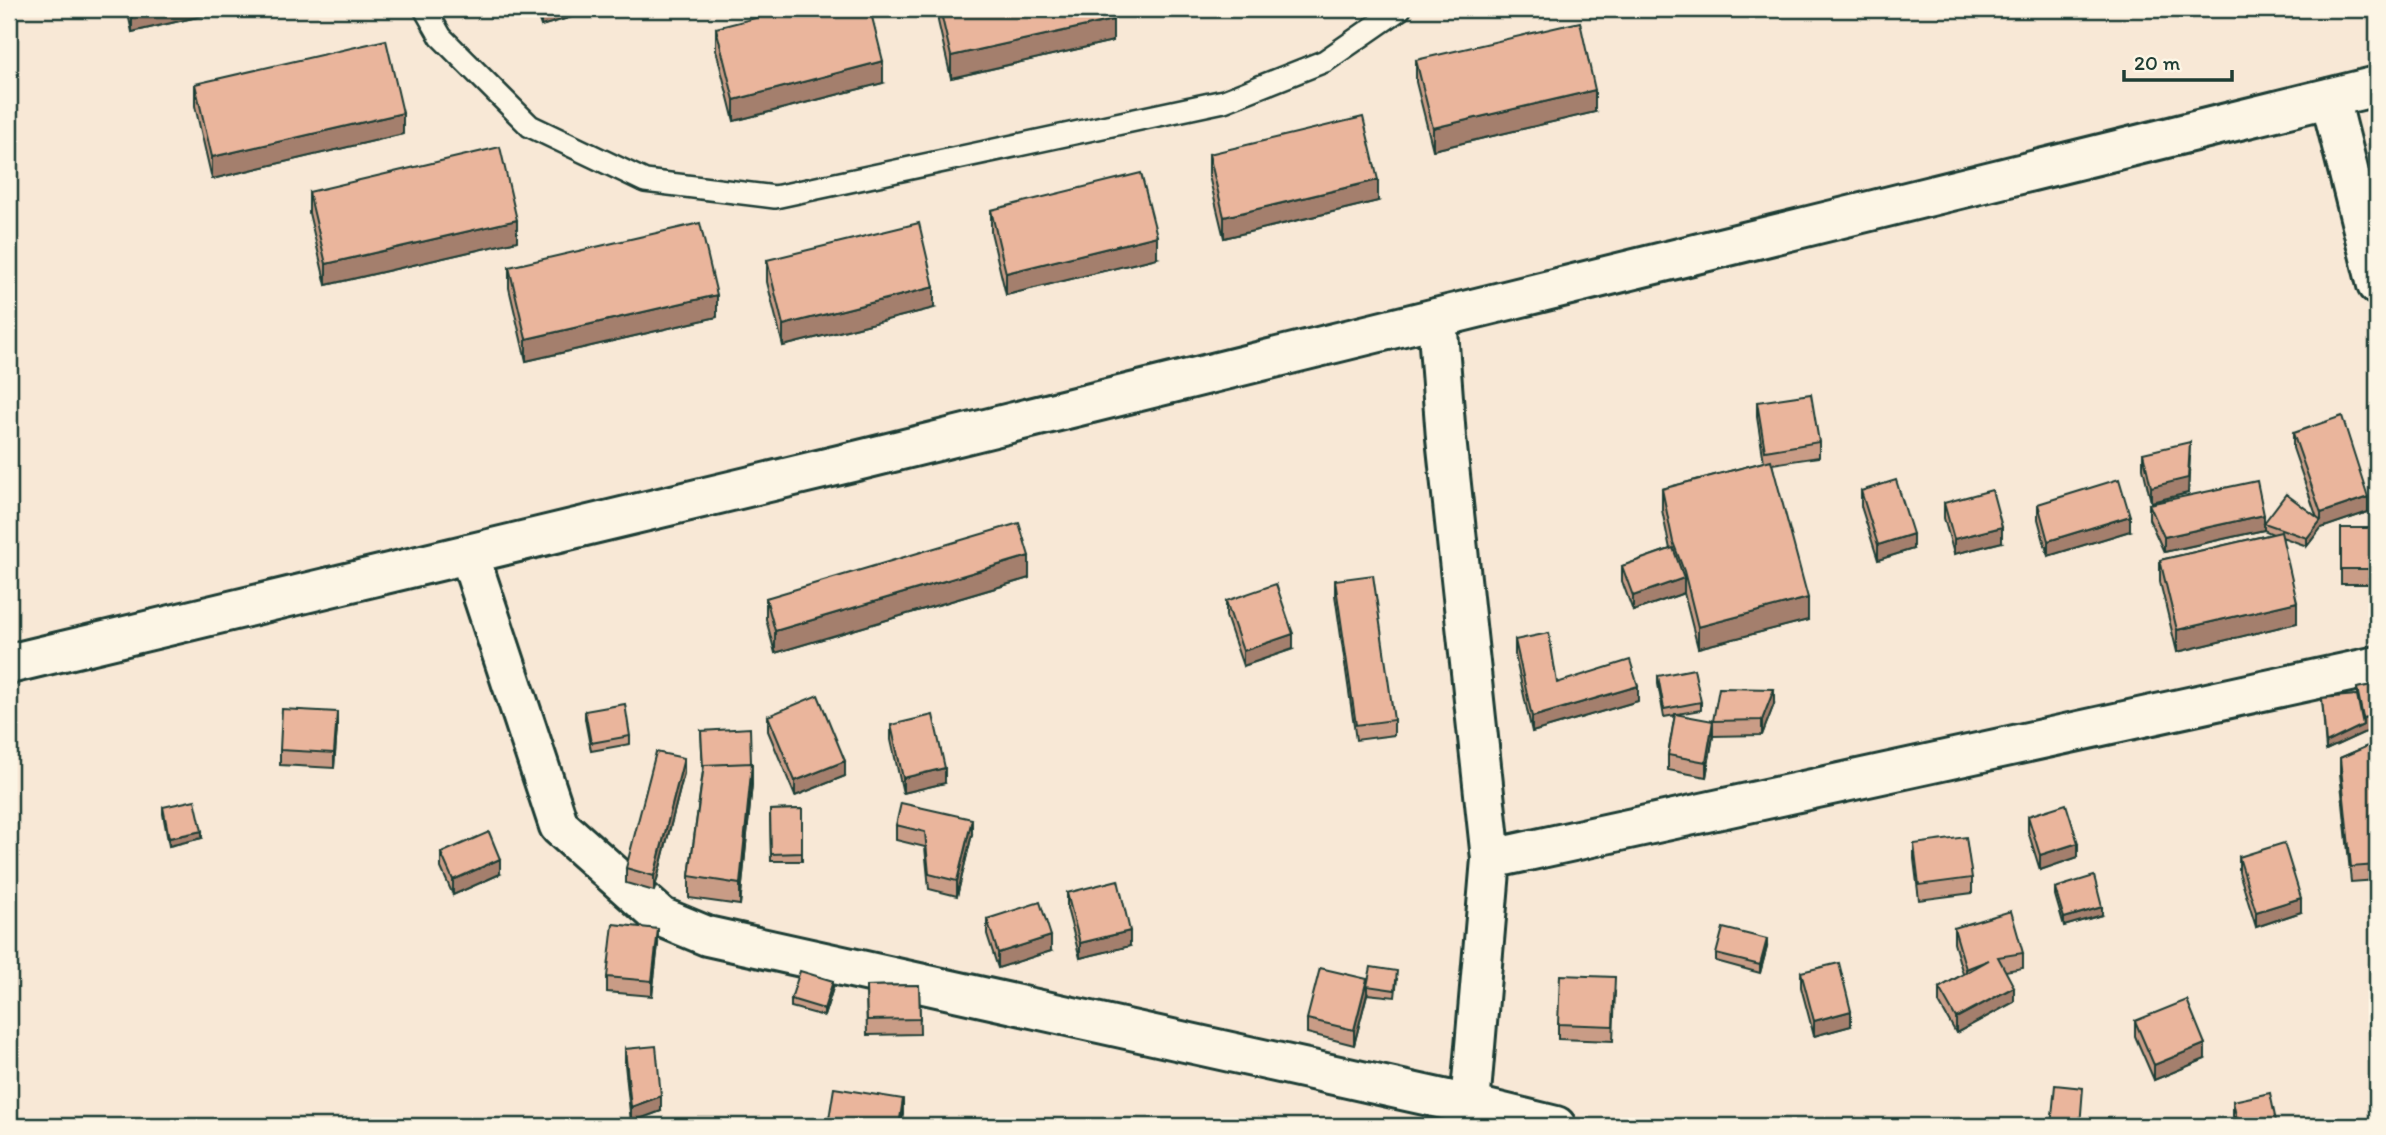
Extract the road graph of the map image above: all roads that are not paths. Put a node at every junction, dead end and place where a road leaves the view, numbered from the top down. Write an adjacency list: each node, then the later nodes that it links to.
1 (425, 9): 2 (lane)
2 (1400, 9)
3 (2377, 86): 4 (street)
4 (2330, 98): 5 (street); 6 (street)
5 (2377, 285)
6 (1437, 318): 7 (street); 10 (street)
7 (469, 554): 8 (street); 11 (street)
8 (9, 664)
9 (2377, 666): 10 (street)
10 (1491, 859): 11 (street)
11 (1471, 1105): 12 (street)
12 (1556, 1126)

